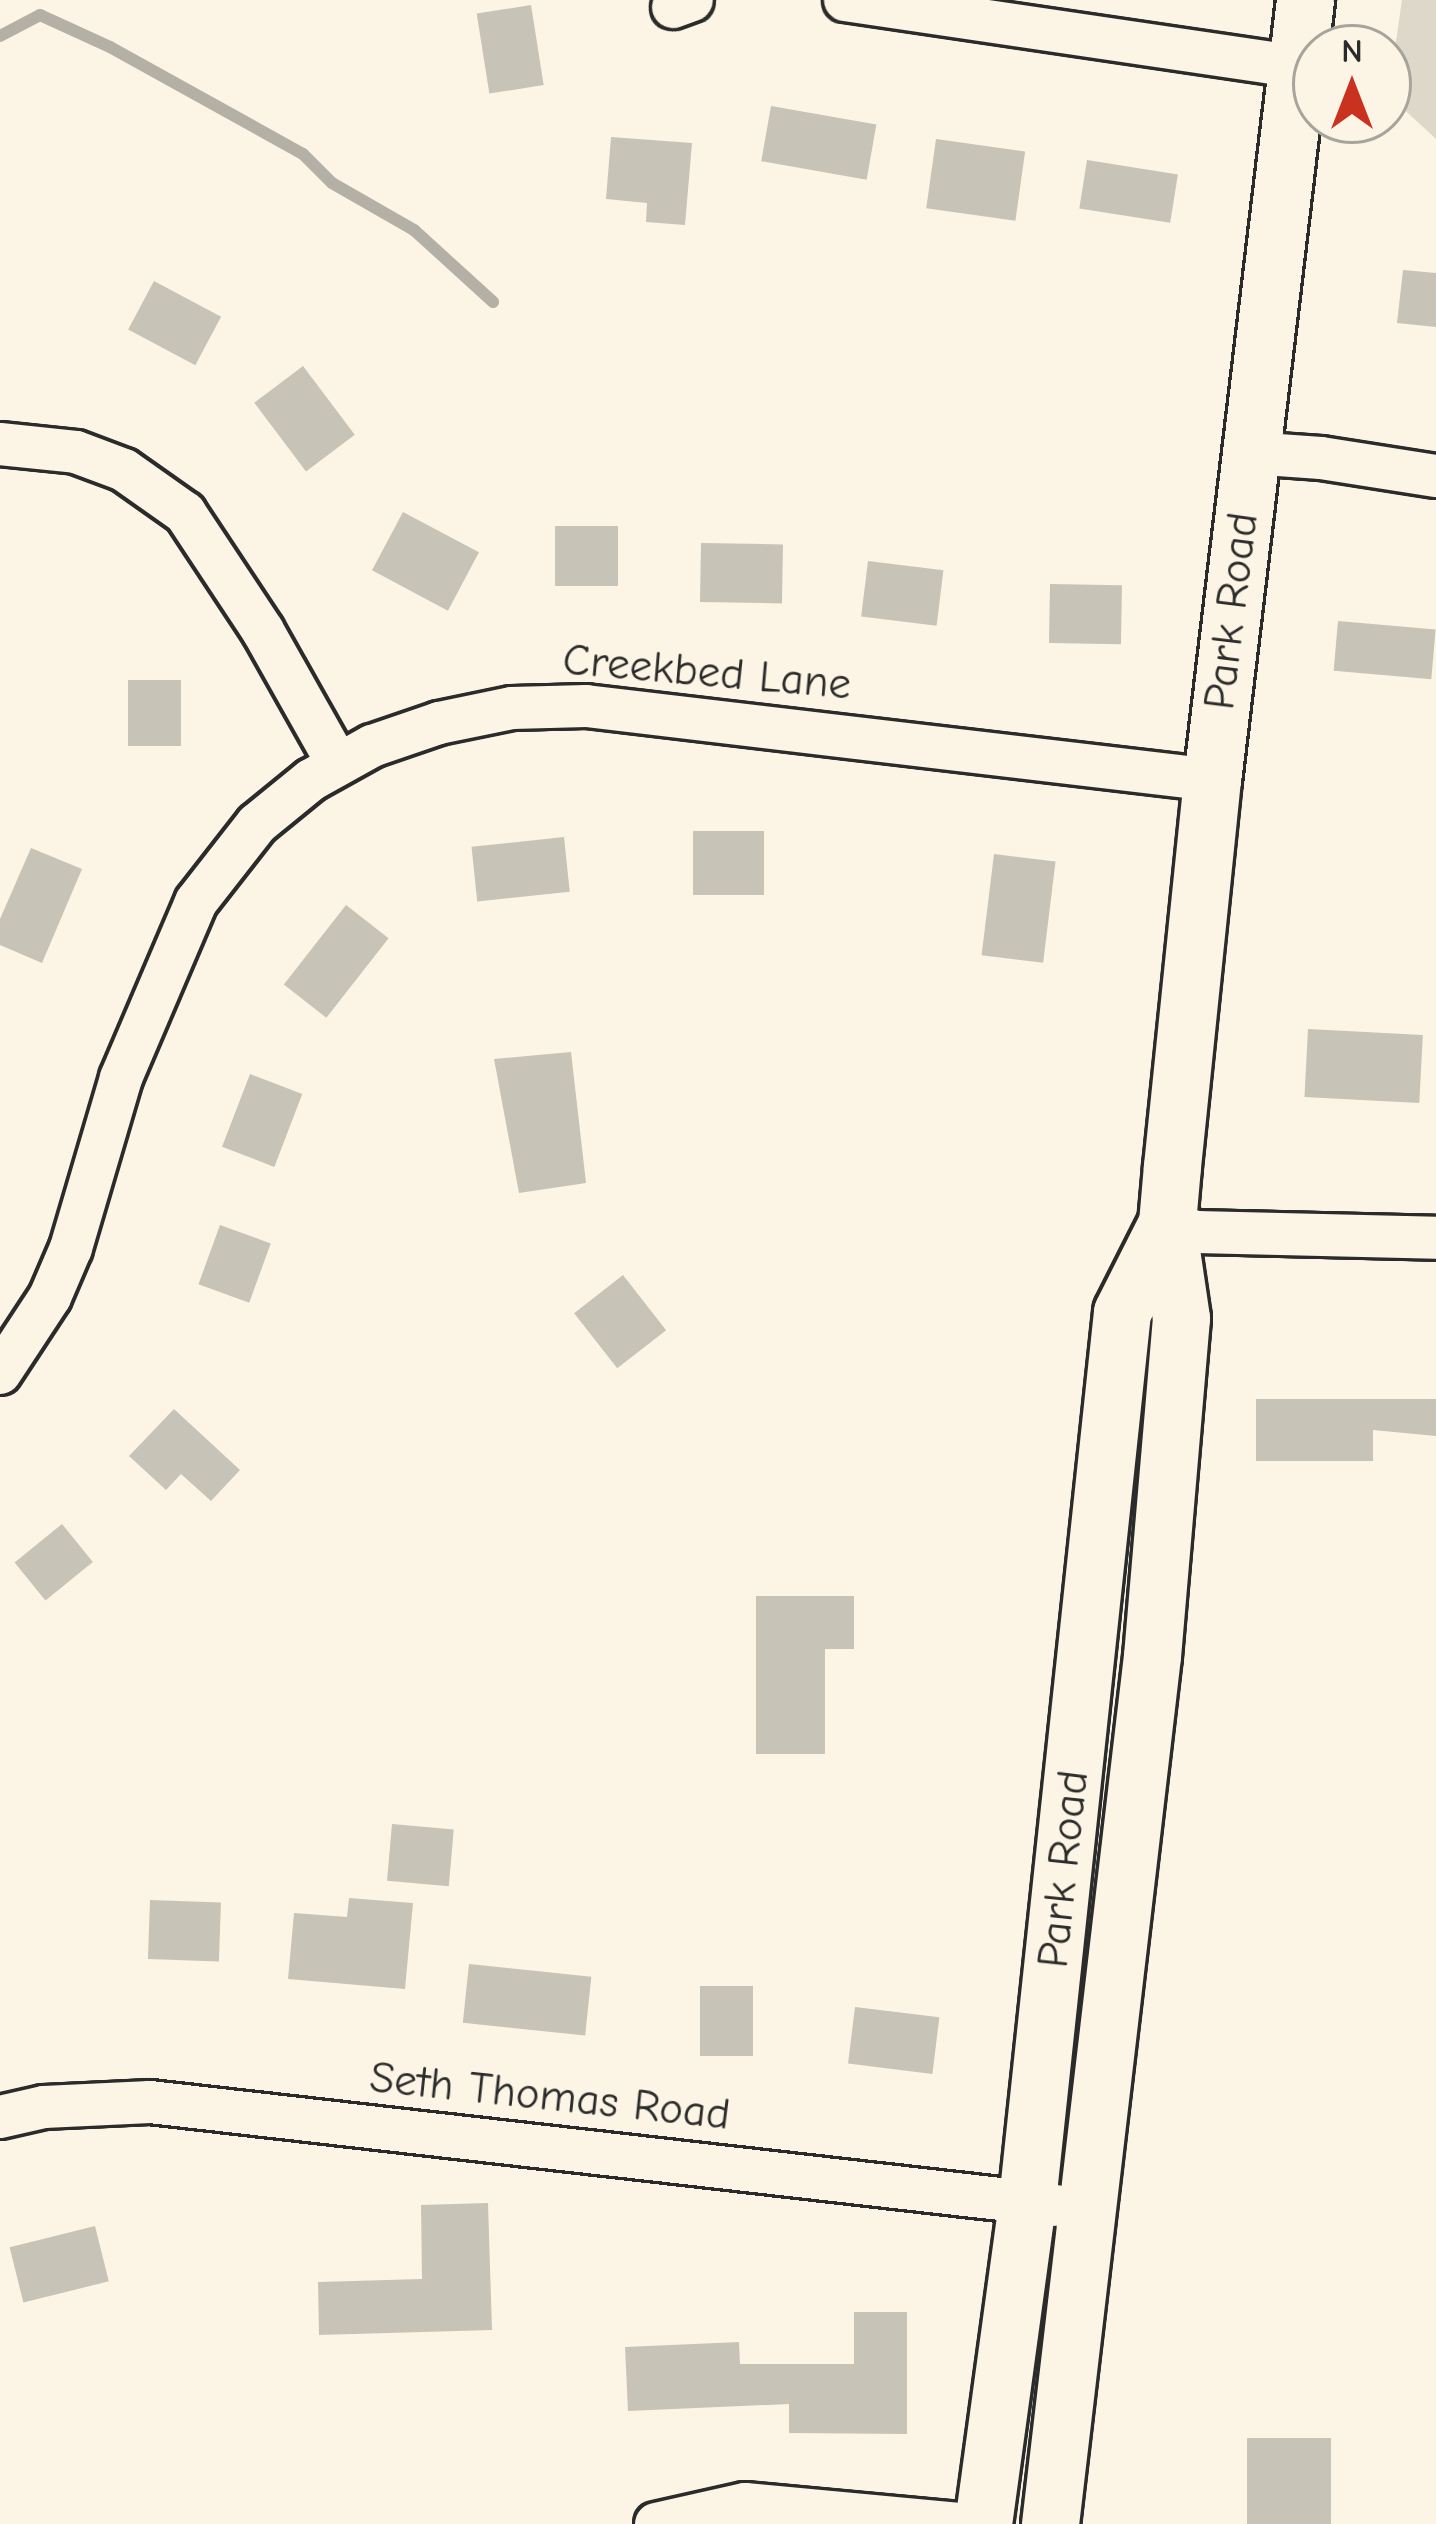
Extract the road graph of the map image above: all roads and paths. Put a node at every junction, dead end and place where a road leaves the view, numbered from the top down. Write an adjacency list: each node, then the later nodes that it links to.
1 (845, 0): 2 (street)
2 (1292, 67)
3 (1292, 116): 5 (main road, Park Road)
4 (0, 444): 7 (street)
5 (1250, 453): 6 (street); 8 (main road, Park Road)
6 (1436, 476)
7 (338, 764): 8 (street, Creekbed Lane); 11 (street, Creekbed Lane)
8 (1211, 779): 9 (main road, Park Road)
9 (1167, 1223): 10 (street); 13 (main road, Park Road); 14 (main road, Park Road)
10 (1436, 1238)
11 (0, 1373)
12 (0, 2117): 13 (street, Seth Thomas Road)
13 (1027, 2201): 14 (street, Seth Thomas Road); 17 (main road, Park Road)
14 (1088, 2210): 18 (main road, Park Road)
15 (656, 2524): 16 (street)
16 (959, 2524)
17 (982, 2524)
18 (1050, 2524)

